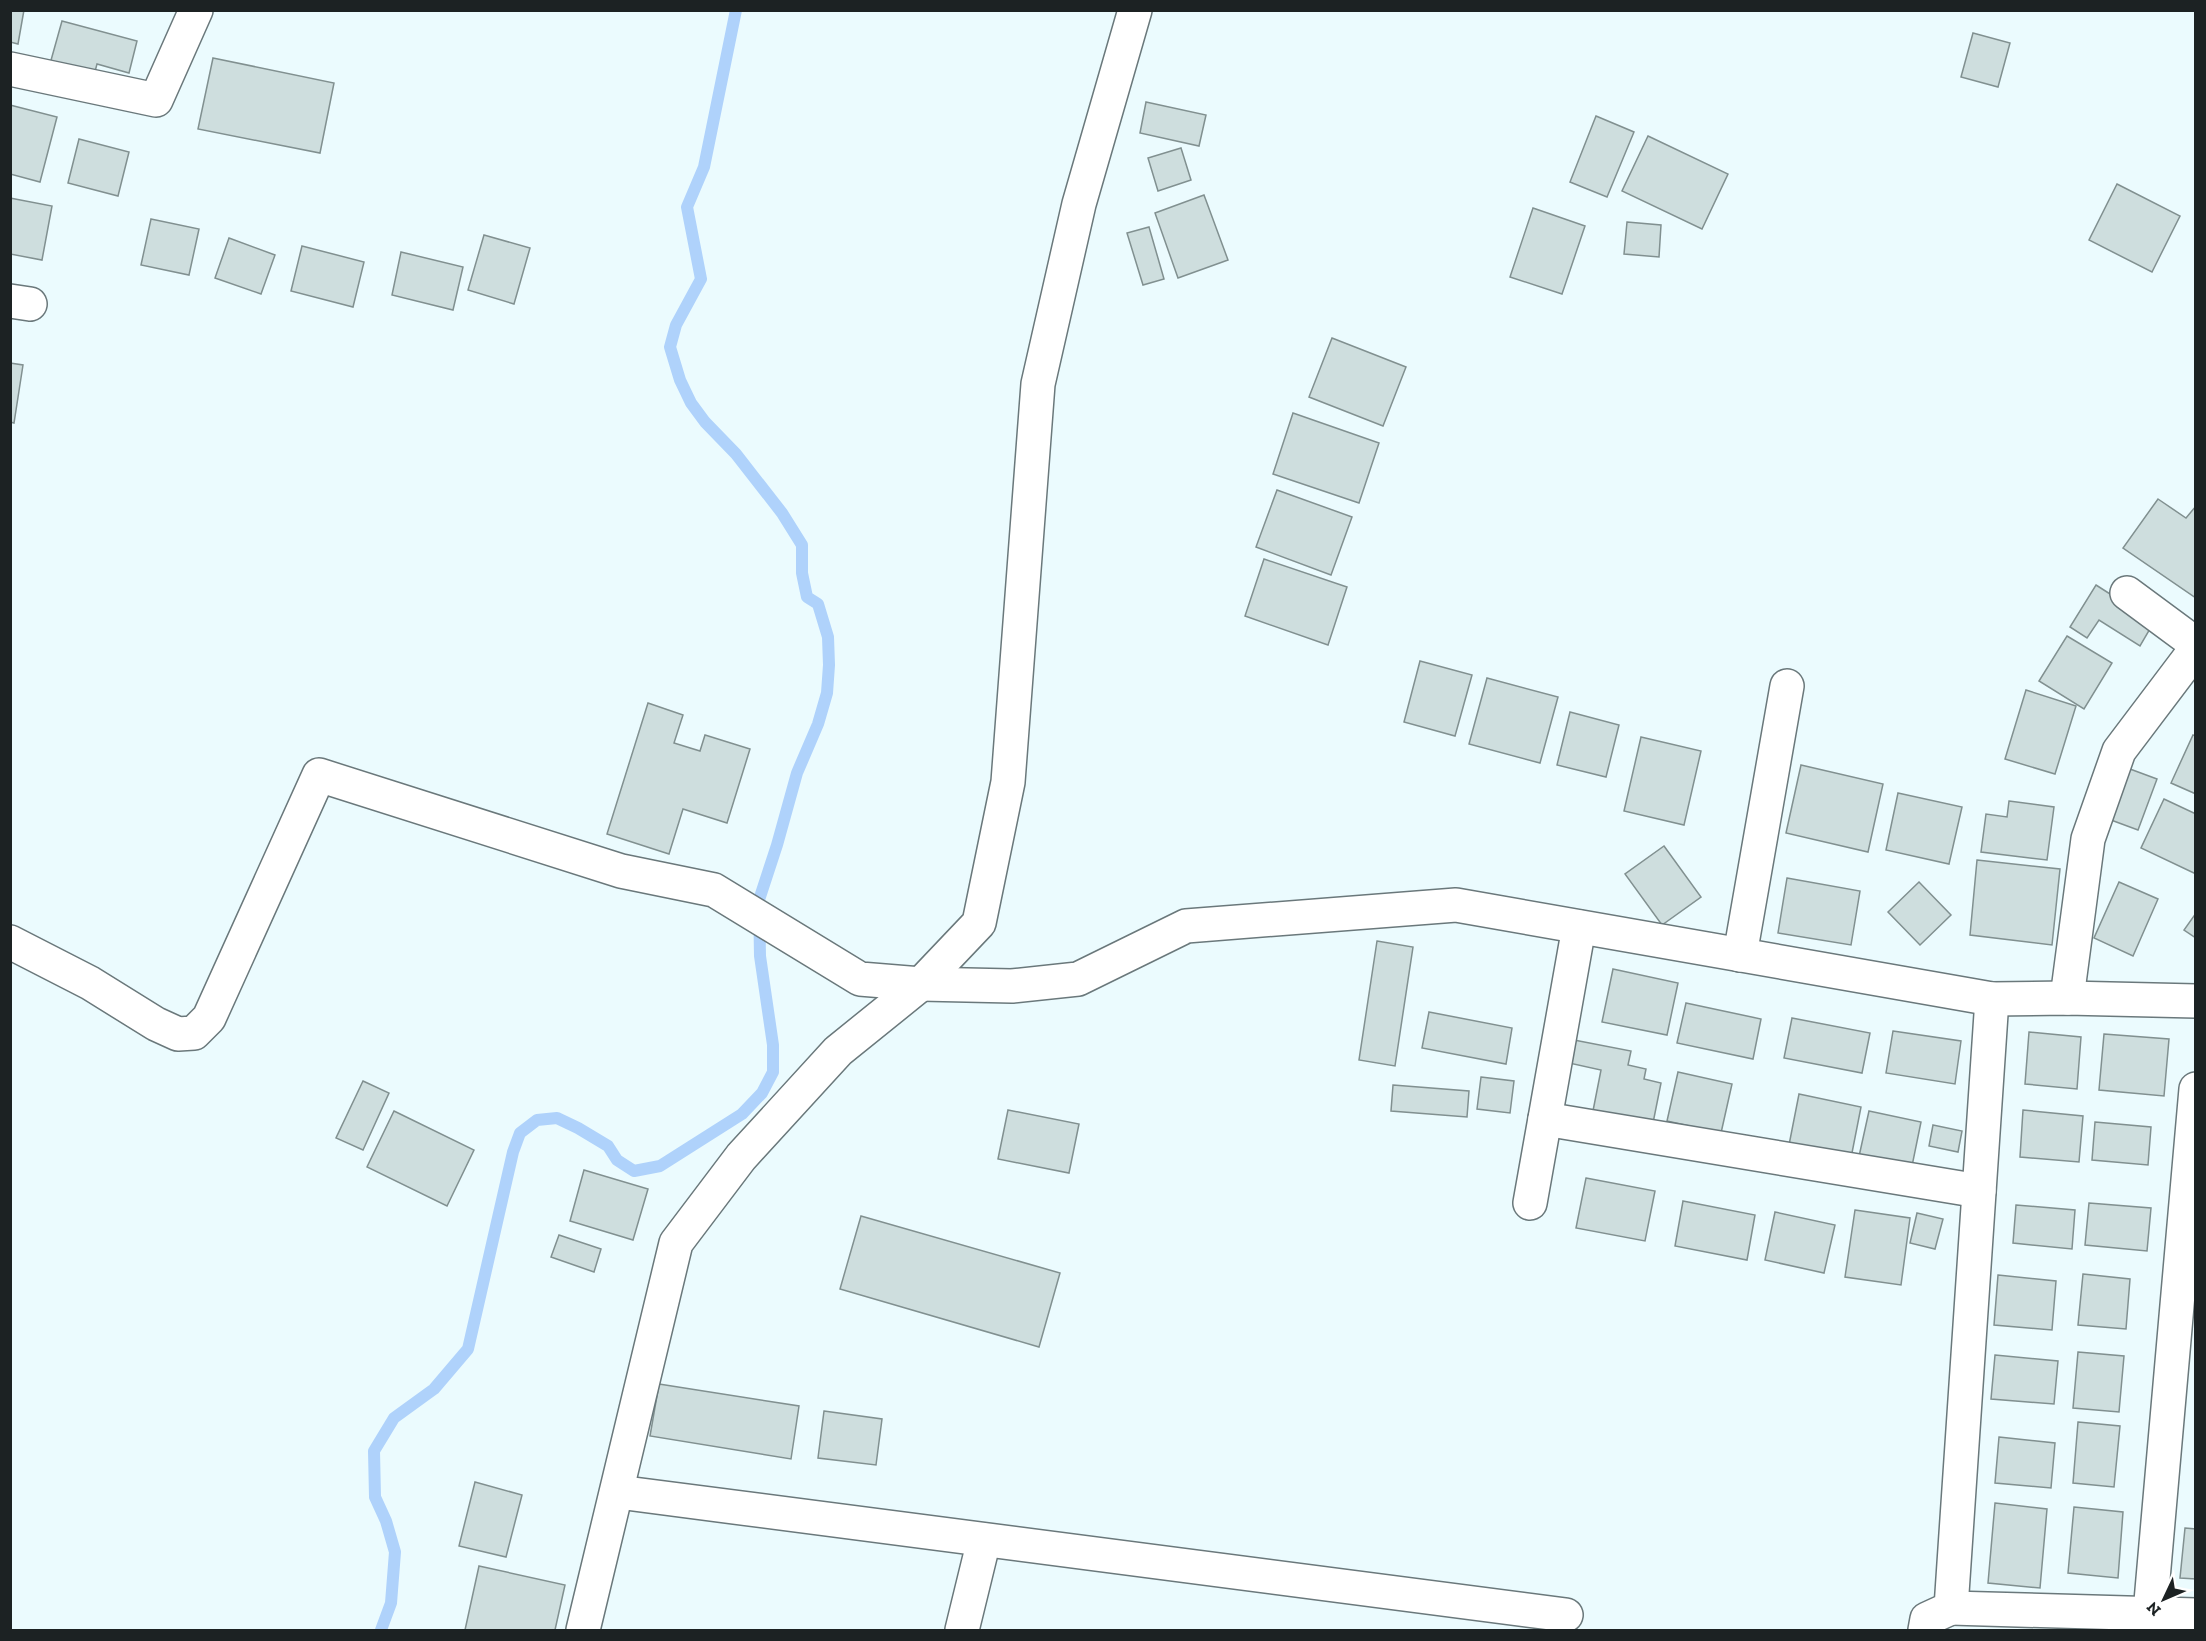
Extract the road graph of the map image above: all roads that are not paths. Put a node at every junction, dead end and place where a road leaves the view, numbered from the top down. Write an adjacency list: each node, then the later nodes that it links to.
1 (196, 10): 3 (street)
2 (1135, 10): 11 (street)
3 (10, 69)
4 (2127, 593): 5 (street)
5 (2196, 644)
6 (2196, 649): 12 (street)
7 (1787, 686): 10 (street)
8 (1579, 927): 10 (street); 11 (street); 16 (street)
9 (10, 942): 11 (street)
10 (1740, 955): 13 (street)
11 (921, 984): 19 (street)
12 (2067, 998): 13 (street); 14 (street)
13 (1992, 999): 17 (street)
14 (2196, 1001)
15 (2196, 1089): 22 (street)
16 (1545, 1119): 17 (street); 18 (street)
17 (1979, 1191): 21 (street)
18 (1530, 1203)
19 (618, 1492): 20 (street); 26 (street)
20 (984, 1540): 25 (street); 27 (street)
21 (1951, 1608): 22 (street); 28 (street)
22 (2150, 1613): 24 (street)
23 (1566, 1615): 25 (street)
24 (2196, 1615)
25 (1476, 1617)
26 (583, 1630)
27 (962, 1630)
28 (1925, 1630)

